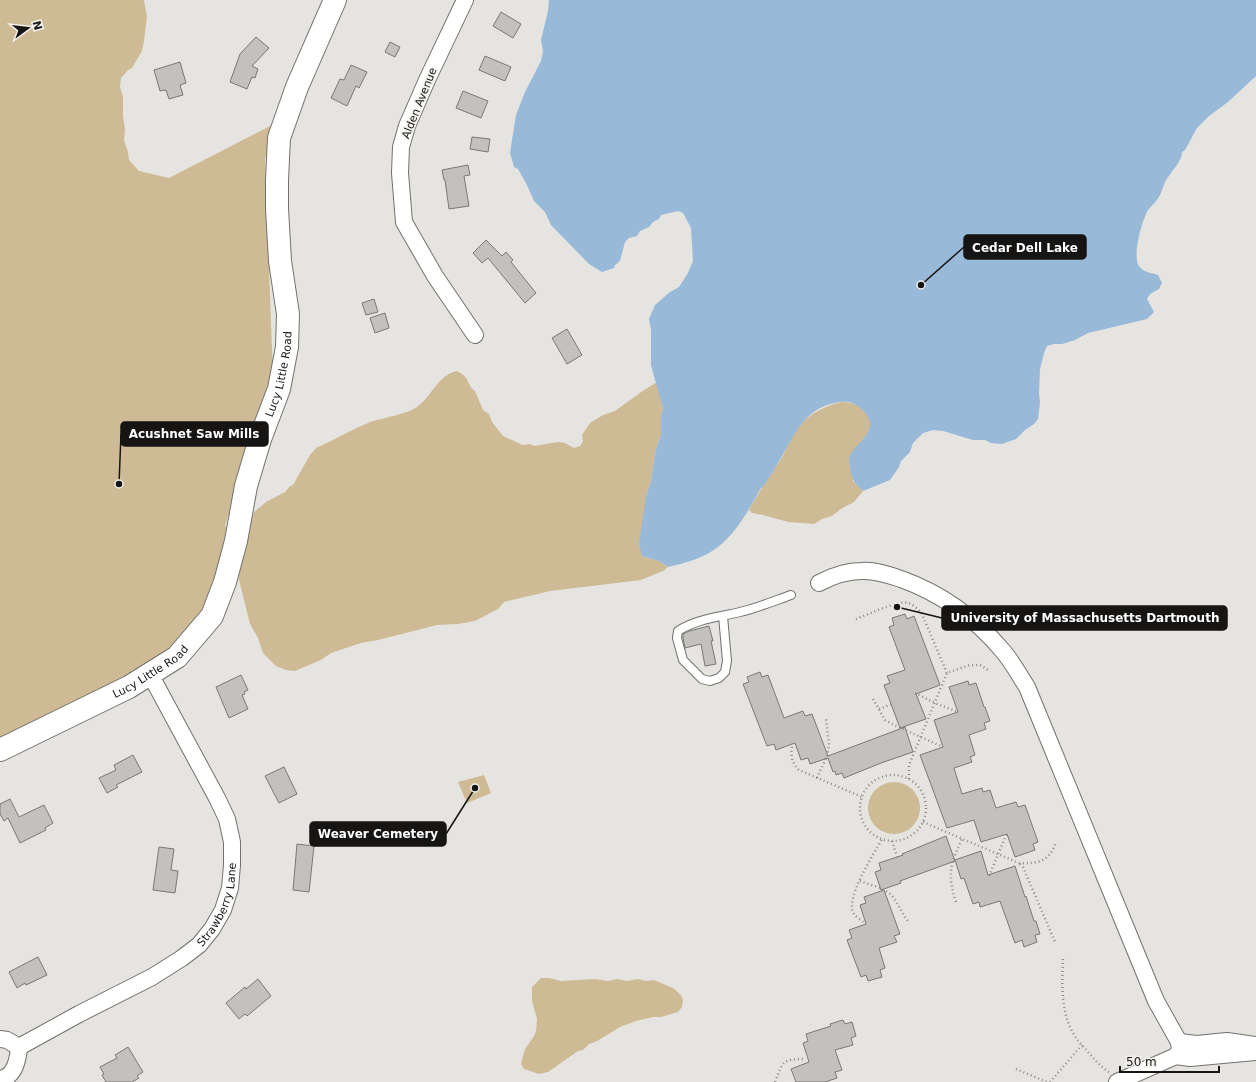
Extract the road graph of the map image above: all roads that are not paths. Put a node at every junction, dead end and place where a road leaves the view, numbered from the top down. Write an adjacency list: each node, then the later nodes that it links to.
1 (335, 0): 7 (street, Lucy Little Road)
2 (465, 0): 3 (street, Alden Avenue)
3 (475, 335)
4 (819, 583): 12 (street)
5 (790, 595): 6 (lane)
6 (723, 616): 6 (lane)
7 (150, 674): 8 (street, Lucy Little Road); 11 (street, Strawberry Lane)
8 (0, 750)
9 (0, 1039): 11 (street)
10 (1256, 1045): 12 (street)
11 (19, 1047): 15 (street)
12 (1177, 1049): 13 (street); 14 (street)
13 (1256, 1052)
14 (1114, 1078)
15 (0, 1079)

